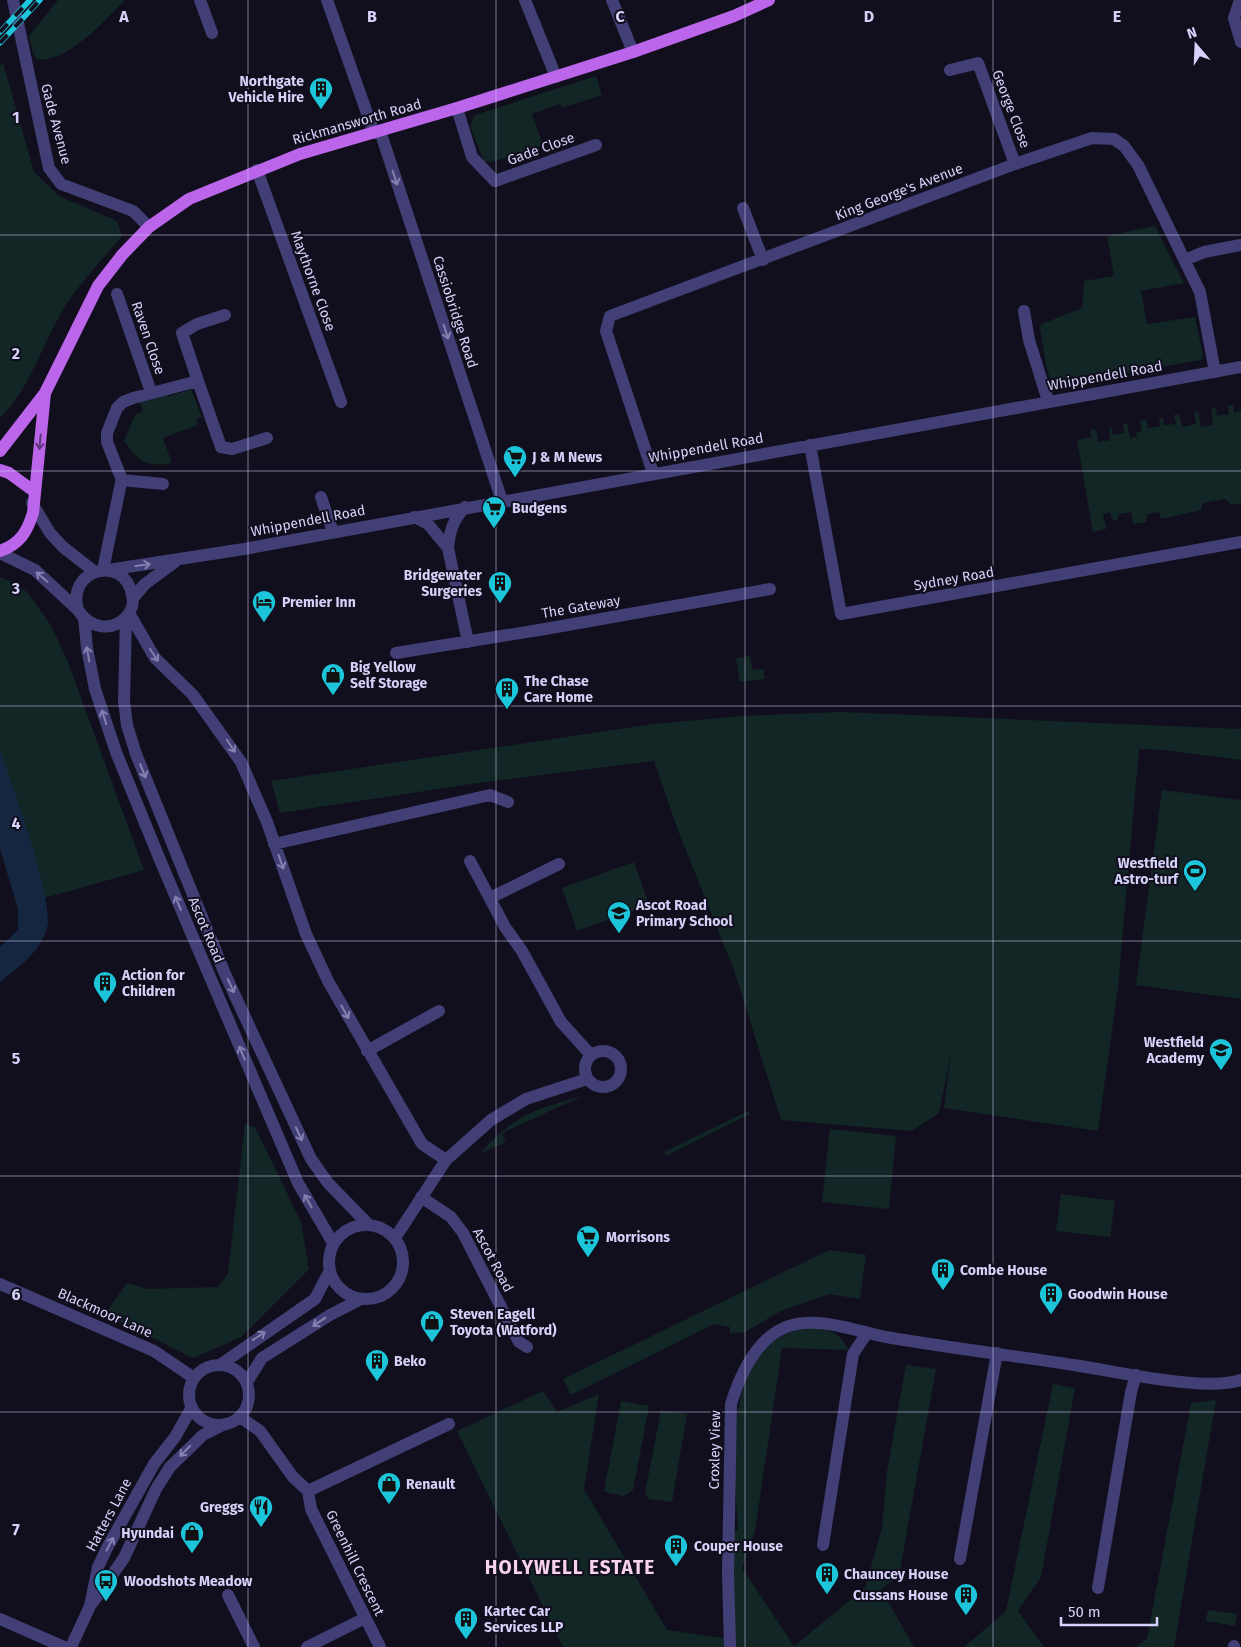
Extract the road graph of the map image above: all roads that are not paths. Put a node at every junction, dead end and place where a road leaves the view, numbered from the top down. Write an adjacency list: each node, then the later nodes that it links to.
1 (12, 0): 19 (street, Gade Avenue)
2 (200, 0): 8 (street)
3 (327, 0): 14 (street, Cassiobridge Road)
4 (525, 0): 12 (street)
5 (612, 0): 10 (street)
6 (769, 0): 10 (main road, Rickmansworth Road)
7 (1240, 0): 9 (street)
8 (212, 32)
9 (1241, 42)
10 (632, 52): 12 (main road, Rickmansworth Road)
11 (950, 70): 16 (street, George Close)
12 (556, 77): 13 (main road, Rickmansworth Road)
13 (457, 108): 14 (main road, Rickmansworth Road); 15 (street, Gade Close)
14 (377, 132): 17 (main road, Rickmansworth Road); 42 (street, Cassiobridge Road, one-way to 42)
15 (596, 145)
16 (1015, 164): 21 (street, King George's Avenue); 22 (street, King George's Avenue)
17 (257, 170): 19 (main road, Rickmansworth Road); 32 (street, Maythorne Close)
18 (743, 208): 21 (street)
19 (149, 227): 30 (main road, Rickmansworth Road)
20 (1241, 245): 22 (street)
21 (763, 260): 37 (street, King George's Avenue)
22 (1185, 260): 27 (street, King George's Avenue)
23 (117, 294): 29 (street, Raven Close)
24 (1024, 311): 31 (street)
25 (225, 315): 28 (street)
26 (1241, 367): 27 (street, Whippendell Road)
27 (1215, 372): 31 (street, Whippendell Road)
28 (198, 381): 29 (street, Raven Close); 33 (street)
29 (151, 392): 38 (street, Raven Close)
30 (45, 393): 35 (main road, Rickmansworth Road); 40 (main road, Rickmansworth Road, one-way to 40)
31 (1048, 401): 34 (street, Whippendell Road)
32 (341, 402)
33 (267, 438)
34 (810, 445): 37 (street, Whippendell Road); 46 (street, Sydney Road)
35 (0, 451)
36 (0, 470): 40 (main road)
37 (653, 473): 42 (street, Whippendell Road)
38 (122, 478): 39 (street); 50 (street)
39 (163, 484)
40 (34, 497): 48 (main road, Rickmansworth Road); 50 (street)
41 (321, 497): 45 (street)
42 (502, 501): 43 (street, Whippendell Road)
43 (465, 507): 44 (street, Whippendell Road); 47 (street)
44 (414, 517): 45 (street, Whippendell Road); 47 (street)
45 (333, 532): 49 (street, Whippendell Road)
46 (1241, 542)
47 (448, 548): 55 (street)
48 (0, 552): 53 (street, one-way to 48)
49 (177, 560): 50 (street, Whippendell Road, one-way to 49); 52 (street, Whippendell Road)
50 (102, 571): 52 (street); 53 (street)
51 (770, 589): 55 (street, The Gateway)
52 (133, 598): 54 (street)
53 (81, 614): 54 (street); 70 (street, Ascot Road, one-way to 53)
54 (127, 615): 58 (street, one-way to 58); 68 (street, Ascot Road, one-way to 68)
55 (468, 642): 56 (street, The Gateway)
56 (396, 653)
57 (508, 802): 58 (street)
58 (274, 844): 63 (street, one-way to 63)
59 (470, 861): 61 (street)
60 (559, 864): 61 (street)
61 (490, 898): 64 (street)
62 (439, 1011): 63 (street)
63 (367, 1050): 66 (street)
64 (591, 1055): 65 (street); 65 (street)
65 (587, 1079): 66 (street)
66 (446, 1160): 67 (street)
67 (421, 1198): 69 (street); 75 (street, Ascot Road)
68 (368, 1224): 69 (street); 70 (street)
69 (395, 1238): 73 (street)
70 (333, 1243): 71 (street)
71 (330, 1272): 73 (street); 77 (street, one-way to 71)
72 (0, 1284): 79 (street, Blackmoor Lane)
73 (361, 1299): 81 (street, one-way to 81)
74 (866, 1333): 76 (street, Croxley View); 87 (street); 99 (street, Croxley View)
75 (527, 1346)
76 (997, 1354): 78 (street, Croxley View); 88 (street)
77 (220, 1365): 79 (street); 81 (street)
78 (1136, 1375): 80 (street, Croxley View); 89 (street)
79 (194, 1378): 82 (street)
80 (1241, 1380)
81 (247, 1382): 83 (street)
82 (192, 1407): 84 (street); 91 (street, Hatters Lane, one-way to 82)
83 (240, 1417): 84 (street); 86 (street, Greenhill Crescent)
84 (225, 1424): 91 (street, one-way to 91)
85 (449, 1424): 86 (street)
86 (308, 1492): 92 (street, Greenhill Crescent)
87 (823, 1545)
88 (960, 1558)
89 (1098, 1588)
90 (228, 1595): 96 (street)
91 (90, 1606): 95 (street, Hatters Lane)
92 (365, 1618): 97 (street); 98 (street, Greenhill Crescent)
93 (0, 1619): 94 (street)
94 (64, 1647)
95 (71, 1647)
96 (254, 1647)
97 (307, 1647)
98 (380, 1647)
99 (730, 1647)

